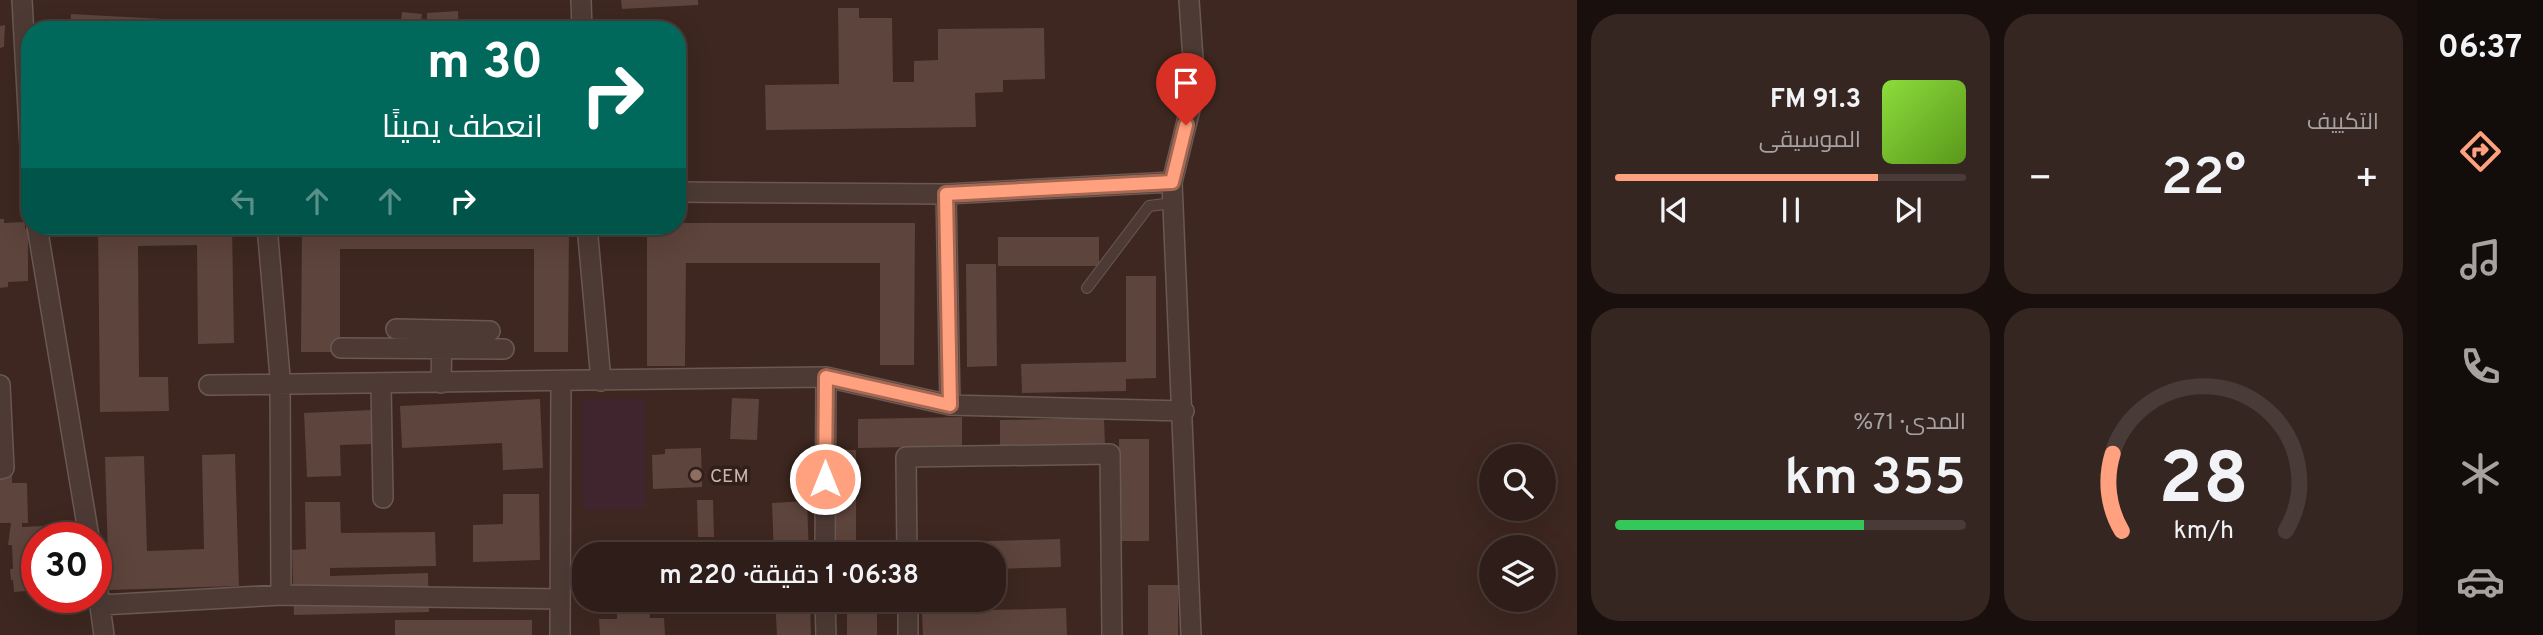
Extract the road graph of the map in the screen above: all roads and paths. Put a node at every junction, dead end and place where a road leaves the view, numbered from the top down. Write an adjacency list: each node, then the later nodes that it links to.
1 (22, 0): 4 (street)
2 (581, 0): 5 (street)
3 (1189, 0): 6 (street)
4 (23, 21)
5 (582, 21)
6 (1172, 182): 8 (street); 9 (street)
7 (686, 192): 8 (street)
8 (946, 194): 27 (street)
9 (1173, 203): 13 (lane); 28 (street)
10 (39, 235): 31 (street)
11 (268, 235): 26 (street)
12 (588, 235): 21 (street)
13 (1087, 288)
14 (396, 329): 16 (street)
15 (490, 331): 16 (street)
16 (442, 339): 17 (street); 18 (street); 22 (street)
17 (341, 348)
18 (504, 349)
19 (826, 377): 21 (street); 27 (street); 32 (street)
20 (561, 381): 21 (street); 22 (street); 35 (street)
21 (601, 381)
22 (441, 383): 23 (street)
23 (381, 384): 26 (street); 30 (street)
24 (0, 385): 29 (street)
25 (209, 385): 26 (street)
26 (280, 385): 34 (street)
27 (950, 405): 28 (street)
28 (1184, 411): 45 (street)
29 (0, 469)
30 (383, 498)
31 (86, 522)
32 (825, 542)
33 (908, 542): 44 (street)
34 (281, 595): 35 (street); 36 (street)
35 (560, 599): 41 (street)
36 (112, 604)
37 (825, 612): 42 (street)
38 (908, 612): 43 (street)
39 (102, 613): 40 (street)
40 (104, 635)
41 (560, 635)
42 (826, 635)
43 (908, 635)
44 (1112, 635)
45 (1191, 635)

